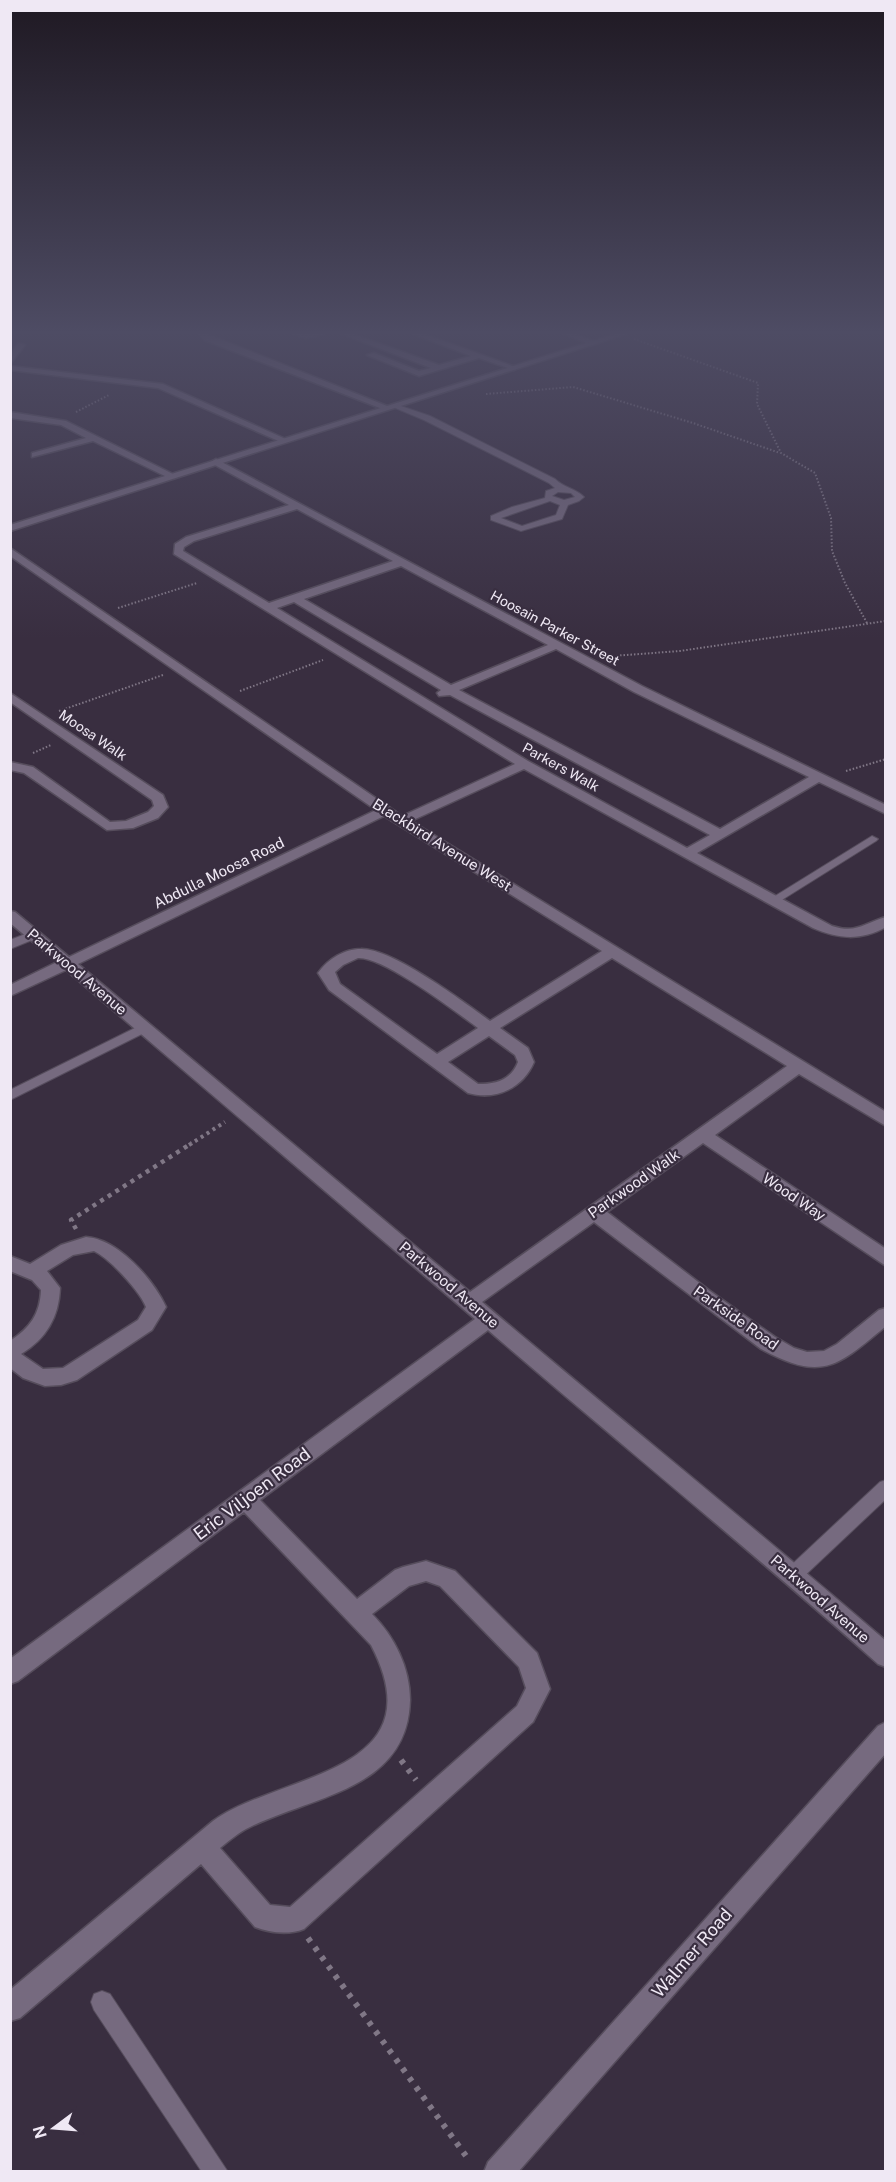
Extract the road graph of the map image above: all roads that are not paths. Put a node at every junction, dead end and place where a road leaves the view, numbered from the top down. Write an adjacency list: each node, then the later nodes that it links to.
1 (90, 436): 5 (street)
2 (273, 436): 6 (street)
3 (301, 436): 6 (street)
4 (462, 436): 10 (lane)
5 (95, 438): 7 (street); 9 (street)
6 (285, 441): 8 (street)
7 (35, 455)
8 (216, 462): 9 (street); 13 (street, Hoosain Parker Street)
9 (172, 476): 14 (street)
10 (562, 490): 11 (lane); 12 (lane)
11 (550, 500): 12 (lane); 12 (lane)
12 (565, 503)
13 (297, 506): 16 (street, Hoosain Parker Street); 18 (street, Parkers Walk)
14 (10, 528)
15 (10, 550): 27 (street, Blackbird Avenue West)
16 (401, 562): 17 (street); 19 (street, Hoosain Parker Street)
17 (295, 598): 18 (street); 20 (street, Parkers Walk)
18 (268, 607): 22 (street, Parkers Walk)
19 (557, 645): 20 (street); 25 (street, Hoosain Parker Street)
20 (450, 690): 22 (street); 29 (street, Parkers Walk)
21 (10, 696): 24 (street, Moosa Walk)
22 (423, 702): 23 (street, Parkers Walk)
23 (524, 764): 28 (street); 31 (street, Parkers Walk)
24 (10, 766)
25 (818, 777): 26 (street, Hoosain Parker Street); 29 (street)
26 (885, 810)
27 (385, 811): 28 (street, Blackbird Avenue West); 38 (street, Abdulla Moosa Road)
28 (401, 821): 37 (street, Blackbird Avenue West)
29 (719, 834): 31 (street)
30 (872, 839): 32 (lane)
31 (688, 853): 32 (street, Parkers Walk)
32 (773, 901): 34 (street, Parkers Walk)
33 (10, 915): 35 (street, Parkwood Avenue)
34 (885, 921)
35 (33, 934): 36 (lane); 38 (street, Parkwood Avenue)
36 (10, 945)
37 (613, 951): 41 (street); 43 (street, Blackbird Avenue West)
38 (68, 964): 39 (street, Abdulla Moosa Road); 40 (street, Parkwood Avenue)
39 (10, 992)
40 (142, 1028): 44 (lane); 51 (street, Parkwood Avenue)
41 (489, 1028): 42 (street); 42 (street); 42 (street)
42 (437, 1061)
43 (799, 1066): 45 (street, Blackbird Avenue West); 46 (street, Parkwood Walk)
44 (10, 1096)
45 (885, 1120)
46 (703, 1135): 47 (street, Parkwood Walk); 48 (street, Wood Way)
47 (594, 1212): 51 (street, Parkwood Walk); 52 (street, Parkside Road)
48 (885, 1260)
49 (10, 1263): 50 (street)
50 (33, 1271): 54 (street); 55 (street)
51 (469, 1302): 53 (street, Parkwood Avenue)
52 (885, 1315)
53 (489, 1319): 57 (street, Eric Viljoen Road); 58 (street, Parkwood Avenue)
54 (10, 1351)
55 (10, 1356)
56 (885, 1487): 58 (lane)
57 (245, 1499): 59 (street); 61 (street, Eric Viljoen Road)
58 (793, 1575): 60 (street, Parkwood Avenue)
59 (356, 1613): 63 (street); 63 (street)
60 (885, 1656)
61 (12, 1668)
62 (885, 1734): 67 (street, Walmer Road)
63 (202, 1846): 65 (street)
64 (102, 2002): 66 (lane)
65 (10, 2008)
66 (216, 2172)
67 (498, 2172)

